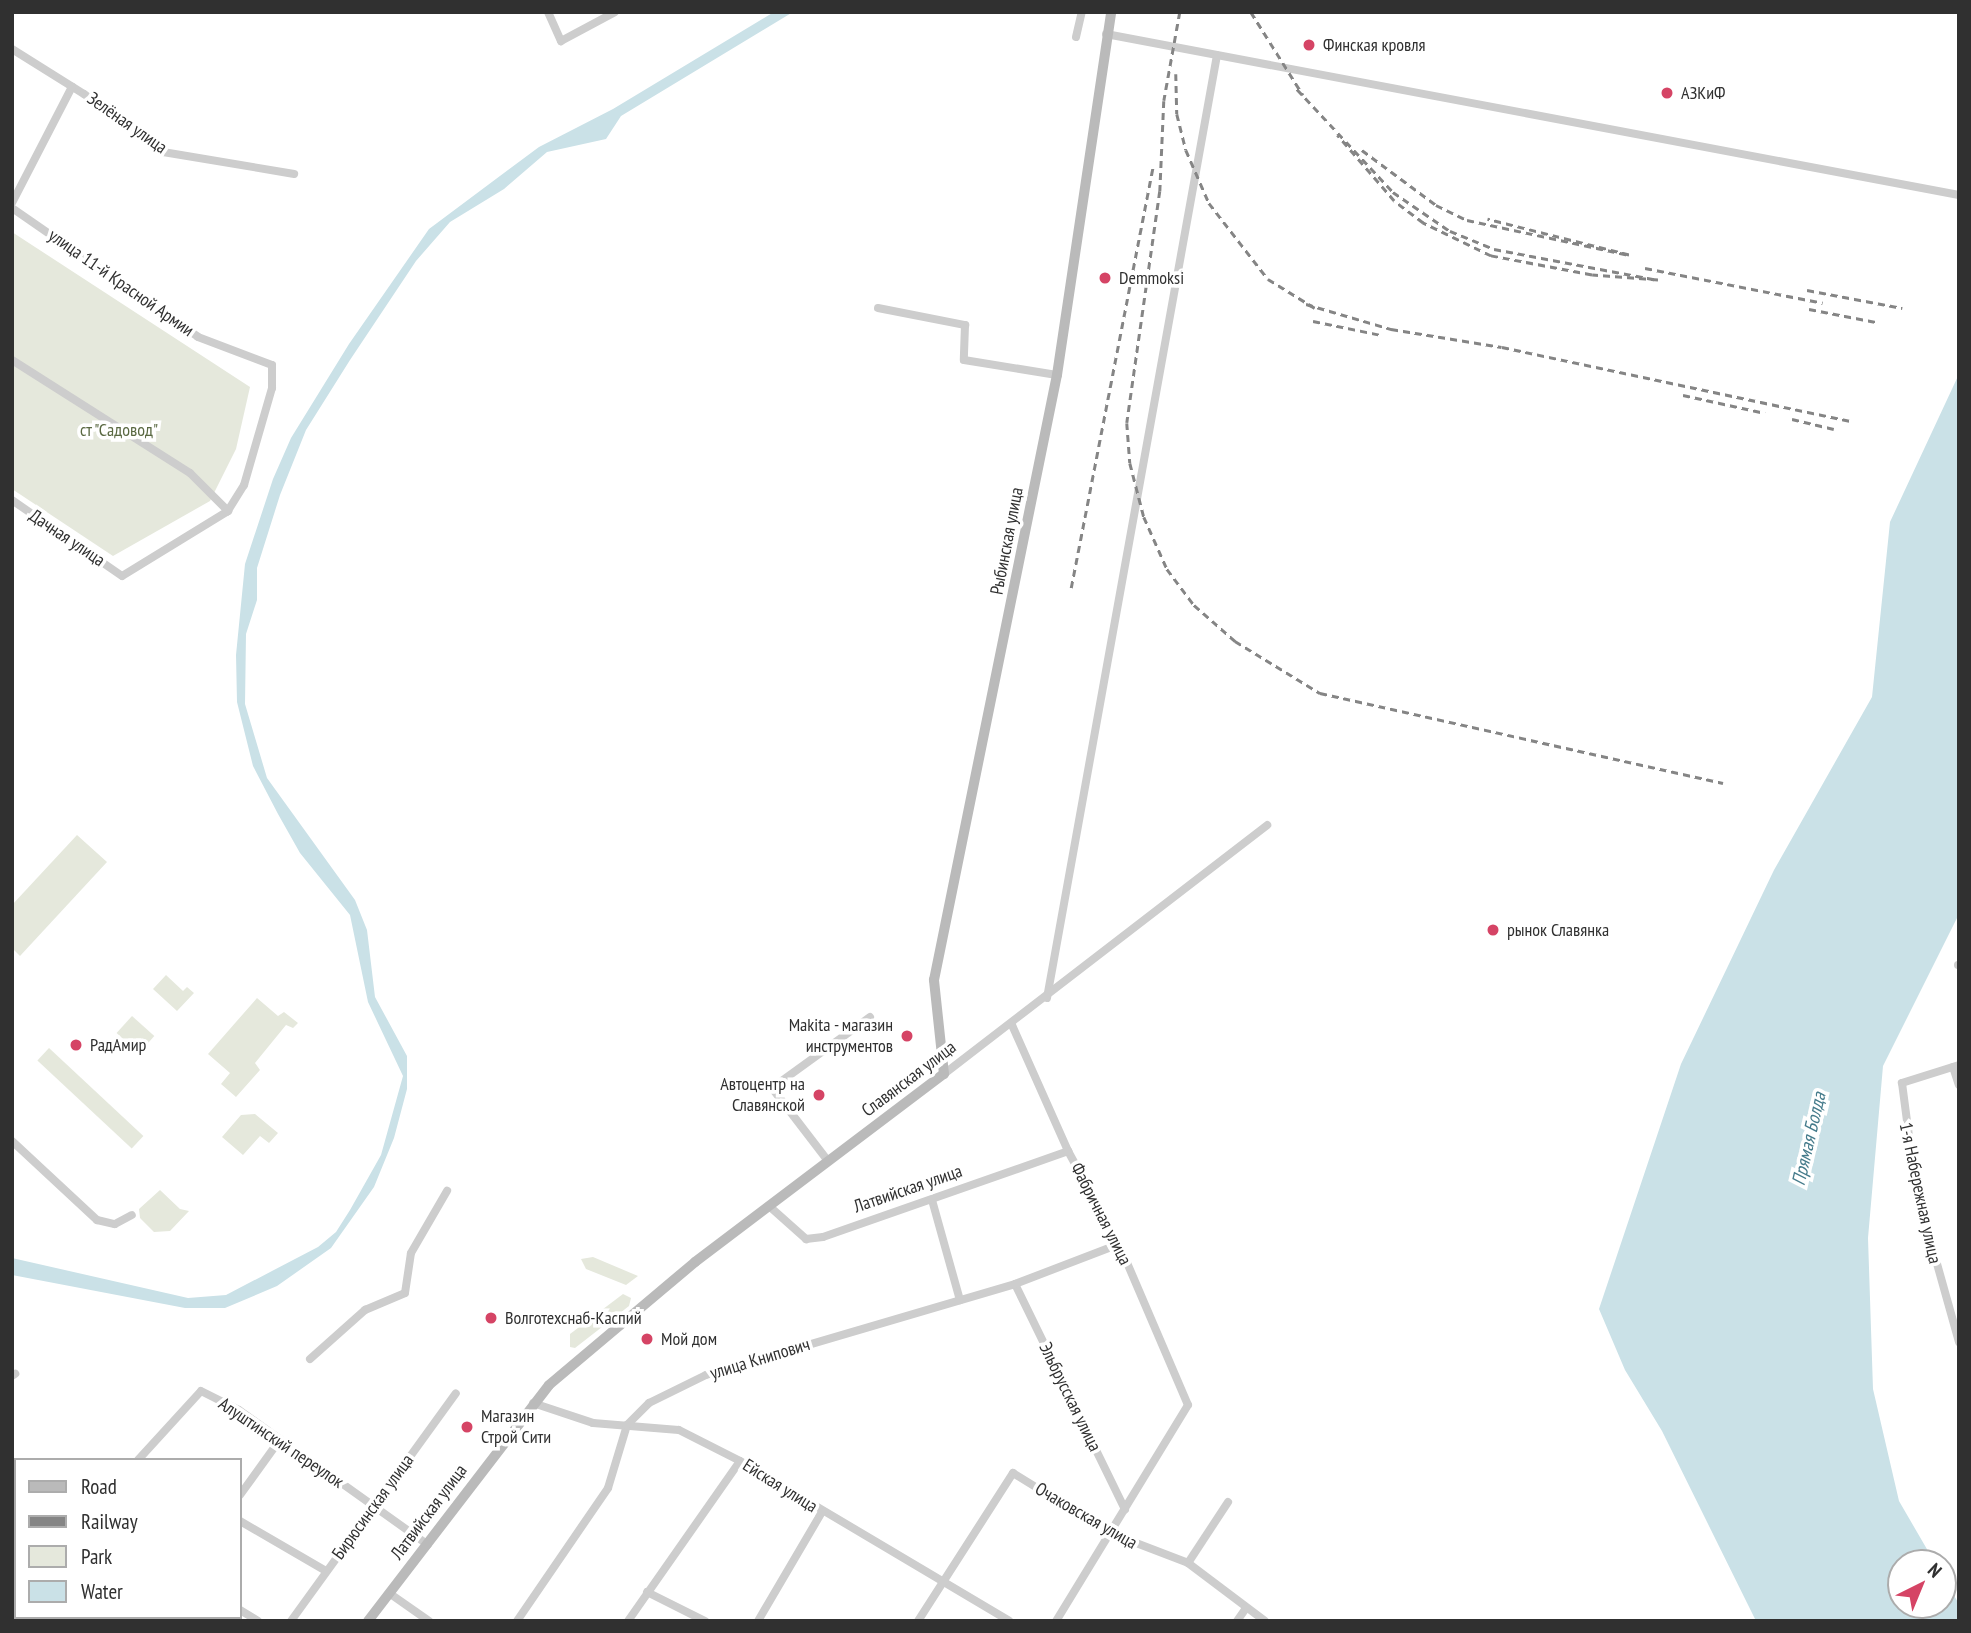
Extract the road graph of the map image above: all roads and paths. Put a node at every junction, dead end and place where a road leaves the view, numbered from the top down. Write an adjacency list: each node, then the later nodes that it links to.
1 (548, 12): 2 (street)
2 (615, 12)
3 (1082, 12): 6 (street)
4 (1111, 12): 5 (main road, Рыбинская улица)
5 (1106, 34): 8 (street); 16 (main road, Рыбинская улица)
6 (1076, 37)
7 (12, 49): 9 (street, Зелёная улица)
8 (1217, 55): 11 (street); 20 (street)
9 (72, 87): 10 (street, Зелёная улица); 12 (street)
10 (294, 174)
11 (1959, 195)
12 (12, 203)
13 (12, 208): 18 (street, улица 11-й Красной Армии)
14 (878, 307): 16 (street)
15 (12, 360): 18 (street)
16 (1057, 375): 24 (main road, Рыбинская улица)
17 (12, 500): 18 (street, Дачная улица)
18 (228, 511)
19 (1267, 825): 20 (street, Славянская улица)
20 (1047, 998): 22 (street, Славянская улица)
21 (870, 1017): 28 (street)
22 (1012, 1025): 24 (street, Славянская улица); 27 (street, Фабричная улица)
23 (1956, 1066): 25 (street); 36 (street, 1-я Набережная улица)
24 (944, 1074): 28 (main road, Славянская улица)
25 (1959, 1085)
26 (12, 1141): 32 (street)
27 (1068, 1151): 30 (street, Латвийская улица); 33 (street, Фабричная улица)
28 (828, 1161): 31 (main road, Славянская улица)
29 (447, 1191): 37 (street)
30 (932, 1200): 31 (street, Латвийская улица); 35 (street)
31 (769, 1206): 38 (main road, Славянская улица)
32 (132, 1215)
33 (1119, 1244): 34 (street, улица Книпович); 48 (street, Фабричная улица)
34 (1015, 1284): 35 (street, улица Книпович); 48 (street, Эльбрусская улица)
35 (960, 1300): 41 (street, улица Книпович)
36 (1959, 1342)
37 (310, 1359)
38 (573, 1362): 40 (main road, Латвийская улица)
39 (456, 1393): 47 (street, Бирюсинская улица)
40 (533, 1403): 41 (street, Ейская улица); 52 (main road, Латвийская улица)
41 (627, 1425): 44 (street, Ейская улица); 64 (street)
42 (279, 1441): 43 (street, Алуштинский переулок); 45 (street); 47 (street, Алуштинский переулок)
43 (140, 1458)
44 (740, 1461): 49 (street, Ейская улица); 56 (street)
45 (242, 1492)
46 (1227, 1502): 53 (street)
47 (375, 1507): 52 (street, Алуштинский переулок); 54 (street, Бирюсинская улица)
48 (1125, 1510): 51 (street)
49 (822, 1512): 55 (street, Ейская улица); 67 (street)
50 (242, 1522): 54 (street)
51 (1110, 1533): 53 (street, Очаковская улица); 55 (street, Очаковская улица); 70 (street)
52 (428, 1545): 57 (main road, Латвийская улица)
53 (1188, 1563): 58 (street, Очаковская улица)
54 (326, 1571): 61 (street, Бирюсинская улица)
55 (944, 1582): 68 (street); 69 (street, Ейская улица)
56 (647, 1592): 65 (street); 66 (street)
57 (389, 1593): 62 (main road, Латвийская улица); 63 (street)
58 (1246, 1608): 71 (street); 72 (street, Очаковская улица)
59 (242, 1611): 60 (street)
60 (258, 1621)
61 (291, 1621)
62 (368, 1621)
63 (429, 1621)
64 (517, 1621)
65 (628, 1621)
66 (705, 1621)
67 (758, 1621)
68 (918, 1621)
69 (1009, 1621)
70 (1056, 1621)
71 (1237, 1621)
72 (1265, 1621)

